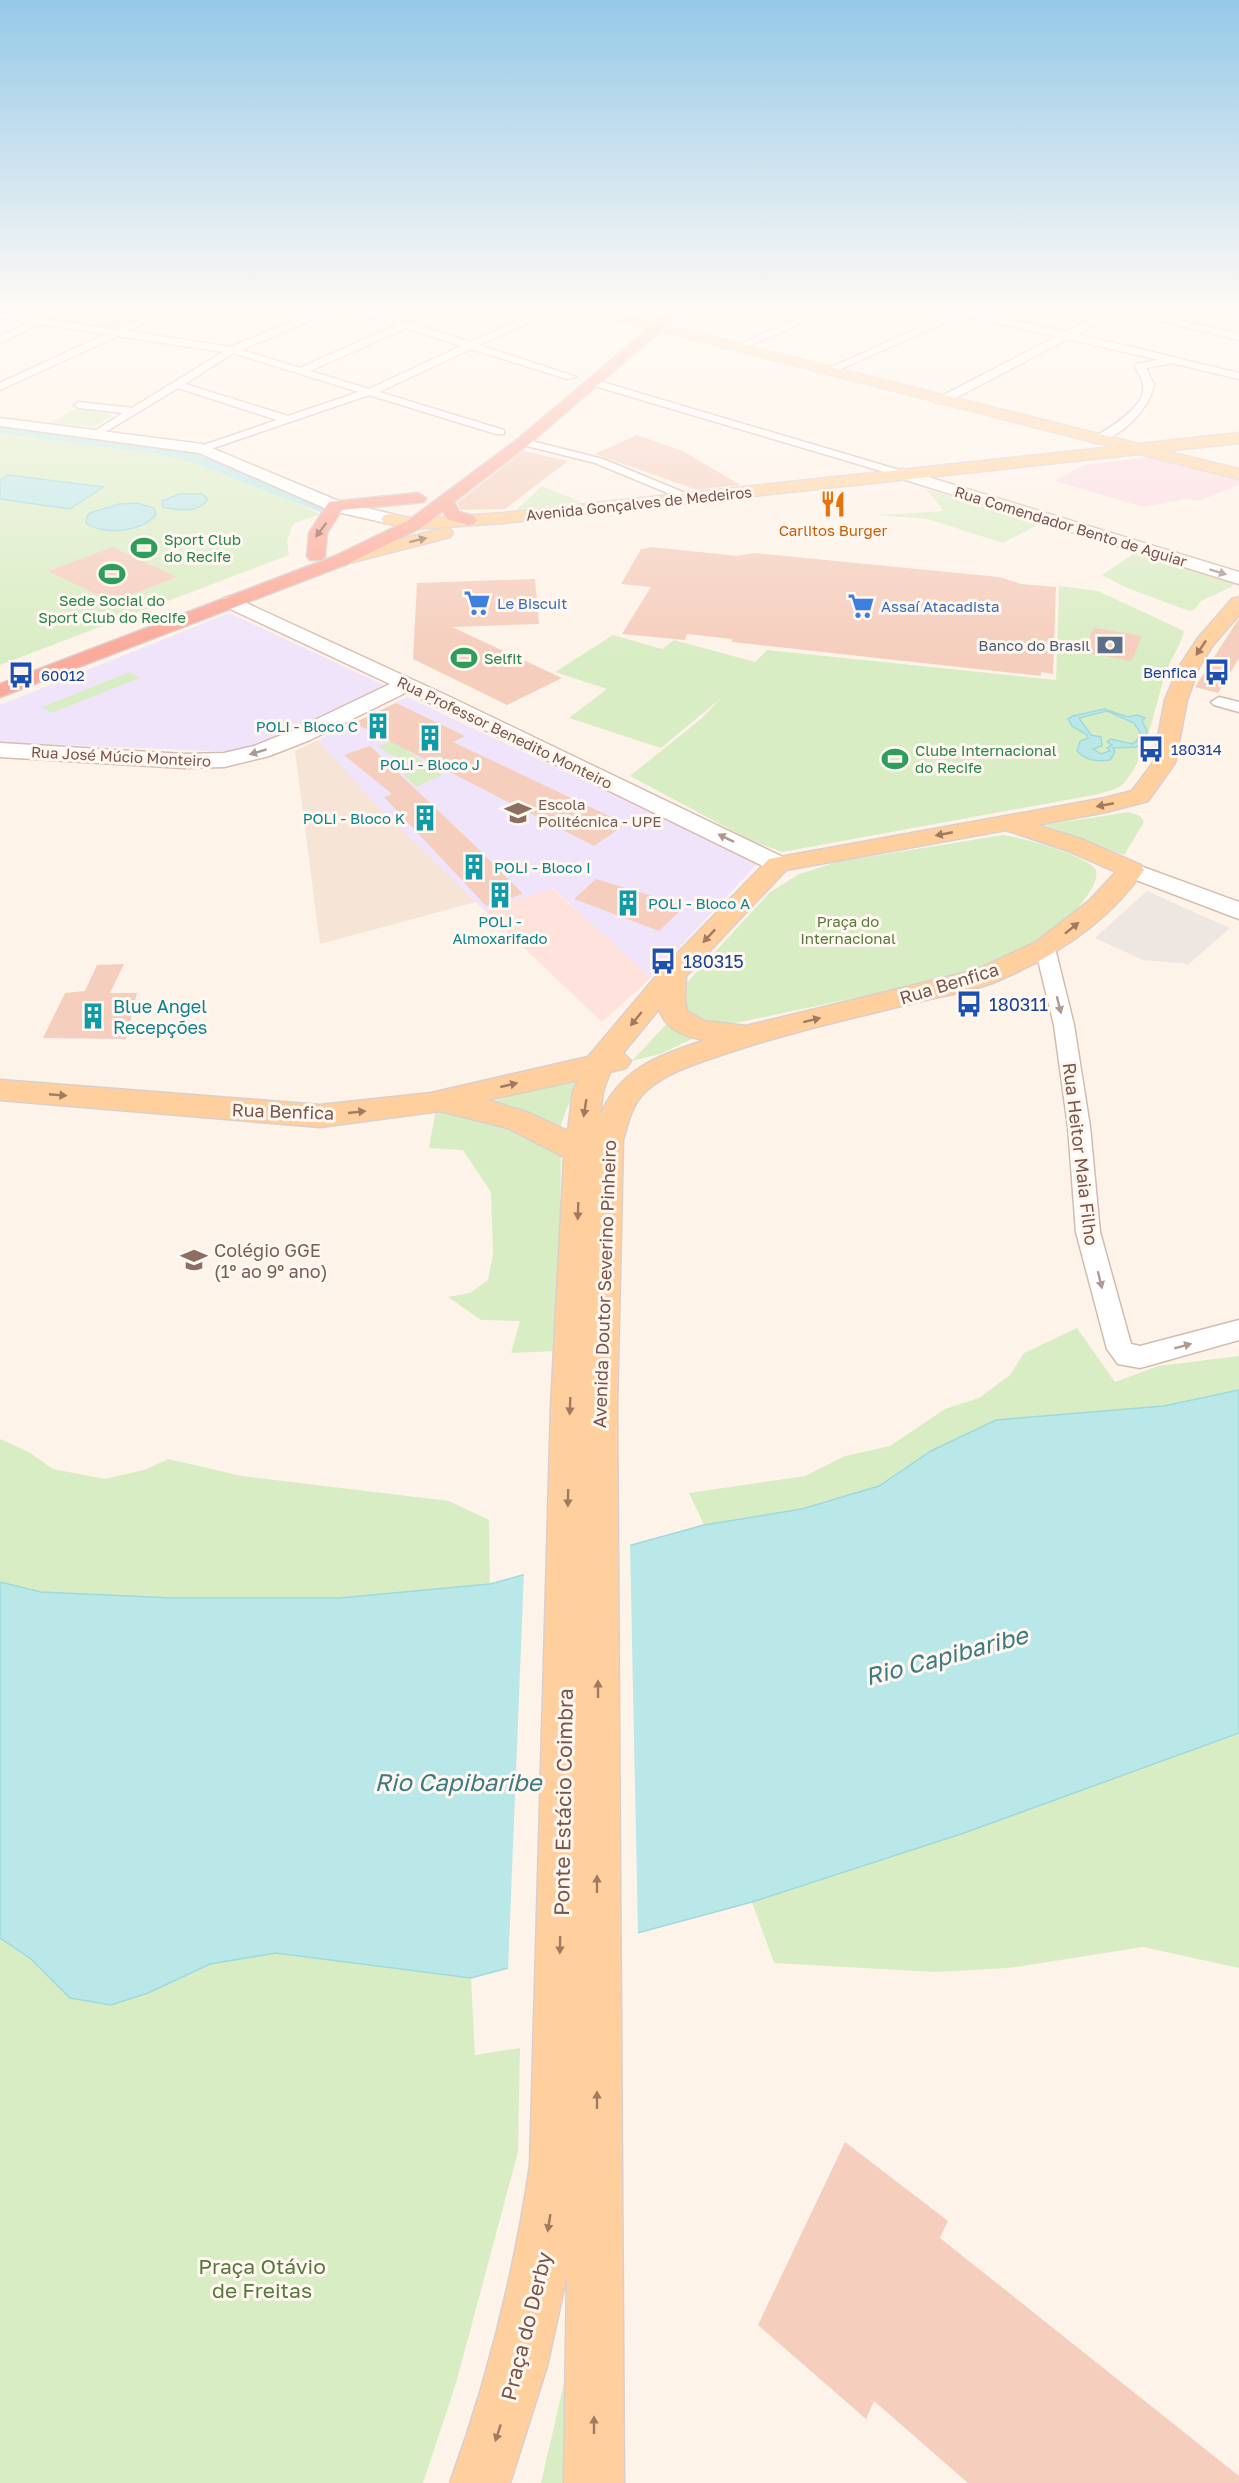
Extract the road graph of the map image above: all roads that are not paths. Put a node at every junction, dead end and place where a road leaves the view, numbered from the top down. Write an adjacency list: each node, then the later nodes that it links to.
1 (118, 421): 10 (street)
2 (287, 421): 15 (street)
3 (476, 421): 9 (street)
4 (547, 421): 13 (highway)
5 (723, 421): 18 (street, Rua Comendador Bento de Aguiar)
6 (1024, 421): 12 (main road)
7 (1126, 421): 12 (street)
8 (0, 422): 10 (street)
9 (504, 429): 14 (highway)
10 (97, 434): 15 (street)
11 (1234, 439): 16 (main road, Avenida Gonçalves de Medeiros); 17 (main road)
12 (1097, 440): 16 (main road)
13 (523, 442): 20 (street); 21 (highway)
14 (482, 447)
15 (202, 449): 22 (street)
16 (1136, 449): 17 (main road); 18 (main road, Avenida Gonçalves de Medeiros)
17 (1190, 462): 19 (main road)
18 (902, 474): 20 (main road, Avenida Gonçalves de Medeiros); 29 (street, Rua Comendador Bento de Aguiar, one-way to 29)
19 (1239, 474)
20 (691, 498): 23 (main road, Avenida Gonçalves de Medeiros)
21 (445, 500): 25 (highway); 26 (highway)
22 (335, 506): 24 (street); 24 (highway); 27 (highway, one-way to 27)
23 (504, 518): 25 (main road, Avenida Gonçalves de Medeiros); 28 (main road, Avenida Gonçalves de Medeiros, one-way to 23)
24 (390, 519): 26 (main road, Avenida Gonçalves de Medeiros); 27 (highway)
25 (468, 520): 26 (main road, Avenida Gonçalves de Medeiros)
26 (415, 524): 28 (highway)
27 (316, 556): 32 (highway)
28 (341, 560): 30 (highway)
29 (1239, 578)
30 (231, 602): 33 (street, Rua Professor Benedito Monteiro); 34 (highway)
31 (1239, 603): 38 (main road, one-way to 38)
32 (0, 674)
33 (407, 684): 37 (street, Rua José Múcio Monteiro, one-way to 37); 39 (street, Rua Professor Benedito Monteiro, one-way to 33)
34 (0, 691)
35 (1219, 702): 36 (street)
36 (1239, 707)
37 (0, 750)
38 (1002, 823): 39 (main road, one-way to 39); 40 (main road)
39 (778, 864): 45 (main road, one-way to 45)
40 (1132, 870): 41 (street); 42 (main road, Rua Benfica)
41 (1175, 887): 42 (street); 43 (street)
42 (1114, 890): 44 (main road, Rua Benfica, one-way to 42)
43 (1239, 911)
44 (1045, 948): 46 (main road, Rua Benfica, one-way to 44); 51 (street, Rua Heitor Maia Filho, one-way to 51)
45 (673, 974): 46 (main road); 47 (main road, one-way to 47)
46 (755, 1034): 47 (main road, Rua Benfica); 52 (main road, Avenida Doutor Severino Pinheiro)
47 (598, 1065): 49 (main road, Rua Benfica, one-way to 47); 50 (main road, Avenida Doutor Severino Pinheiro, one-way to 50)
48 (0, 1090): 49 (main road, Rua Benfica, one-way to 49)
49 (431, 1103): 50 (main road)
50 (580, 1152): 52 (main road, Avenida Doutor Severino Pinheiro, one-way to 52)
51 (1239, 1330)
52 (584, 1441): 53 (main road, Ponte Estácio Coimbra)
53 (576, 2162): 54 (main road, Praça do Derby, one-way to 54); 55 (main road, one-way to 53)
54 (480, 2483)
55 (594, 2483)

